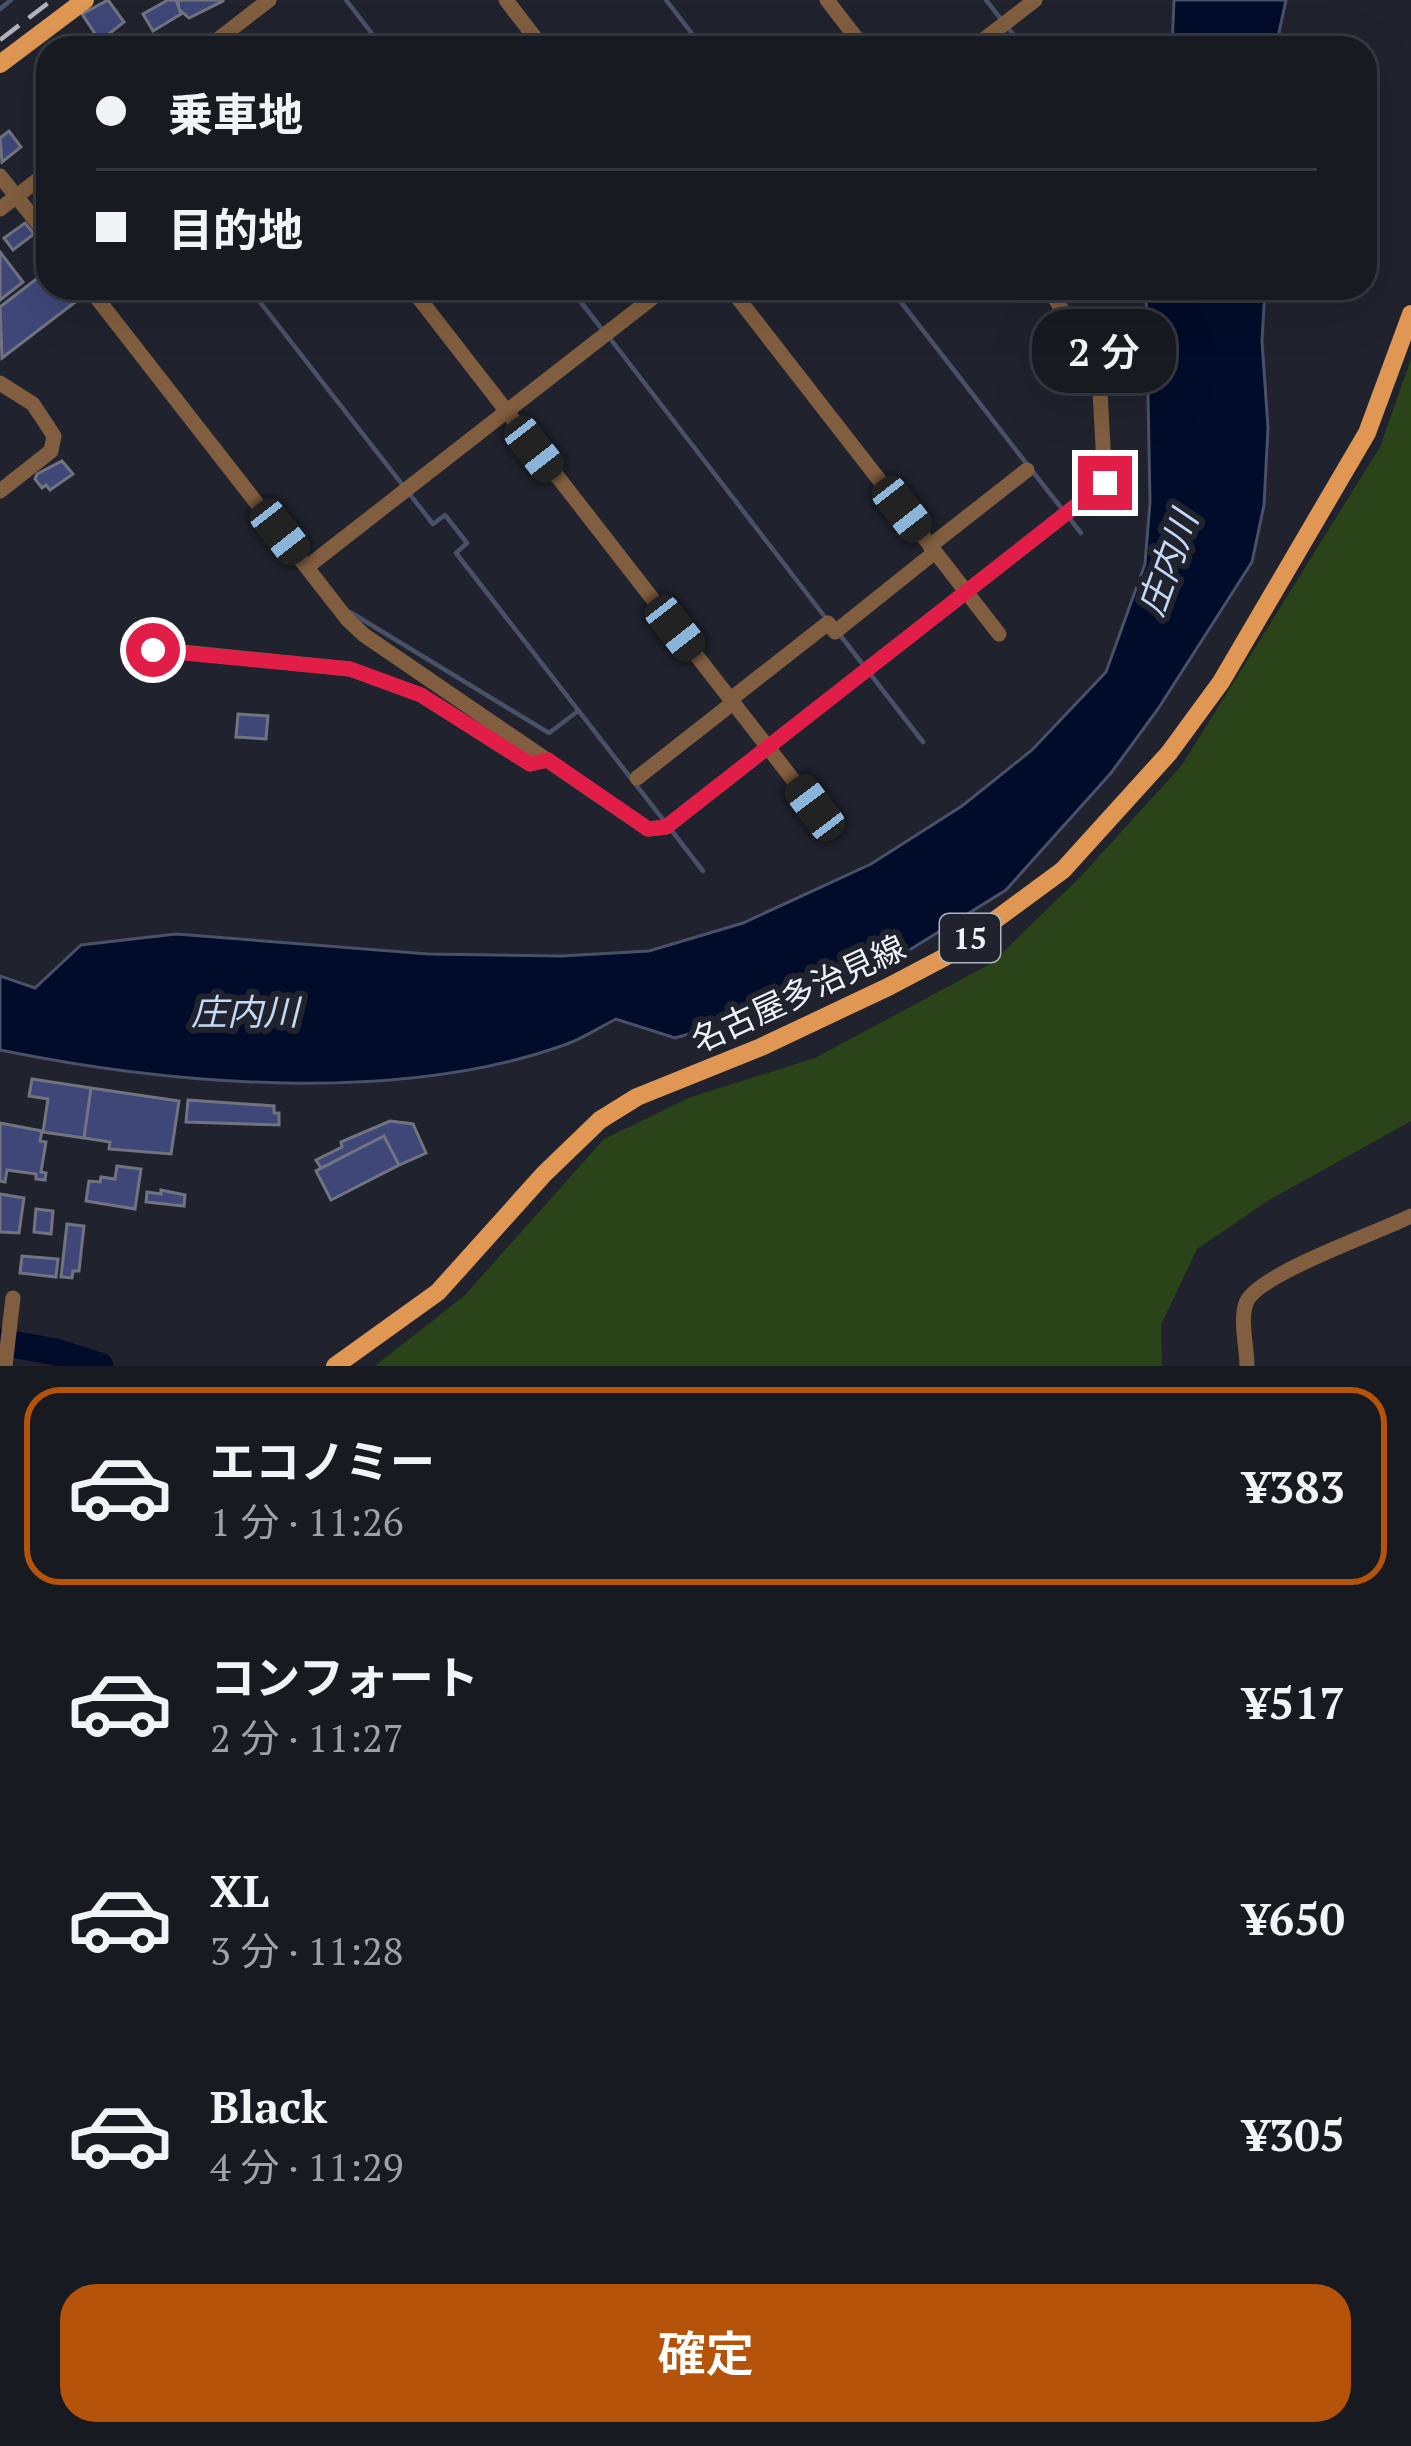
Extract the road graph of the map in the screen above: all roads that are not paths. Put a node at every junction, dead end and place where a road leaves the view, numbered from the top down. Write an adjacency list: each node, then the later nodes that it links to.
1 (85, 0): 6 (main road)
2 (268, 0): 7 (street)
3 (506, 0): 8 (street)
4 (827, 0): 9 (street)
5 (1035, 0): 10 (street)
6 (37, 36)
7 (226, 36)
8 (534, 36)
9 (855, 36)
10 (988, 36)
11 (36, 37): 12 (main road)
12 (0, 64)
13 (0, 176): 15 (street)
14 (36, 181): 15 (street)
15 (16, 196): 16 (street); 17 (street)
16 (0, 209)
17 (36, 221)
18 (97, 300): 29 (street)
19 (420, 300): 25 (street)
20 (650, 300): 25 (street)
21 (739, 300): 28 (street)
22 (1055, 300): 30 (street)
23 (1411, 314): 41 (main road, 名古屋多治見線 / 15)
24 (0, 383): 27 (street)
25 (506, 413): 29 (street); 33 (street)
26 (1027, 470): 28 (street)
27 (0, 491)
28 (933, 549): 30 (street); 33 (street)
29 (307, 567): 35 (street)
30 (967, 592): 31 (street); 34 (street)
31 (999, 634)
32 (153, 650): 35 (street)
33 (733, 701): 34 (street); 36 (street)
34 (769, 746): 35 (street); 37 (street)
35 (548, 760)
36 (637, 778)
37 (815, 808)
38 (1411, 1216): 42 (street)
39 (13, 1298): 40 (street)
40 (5, 1366)
41 (335, 1366)
42 (1247, 1366)

